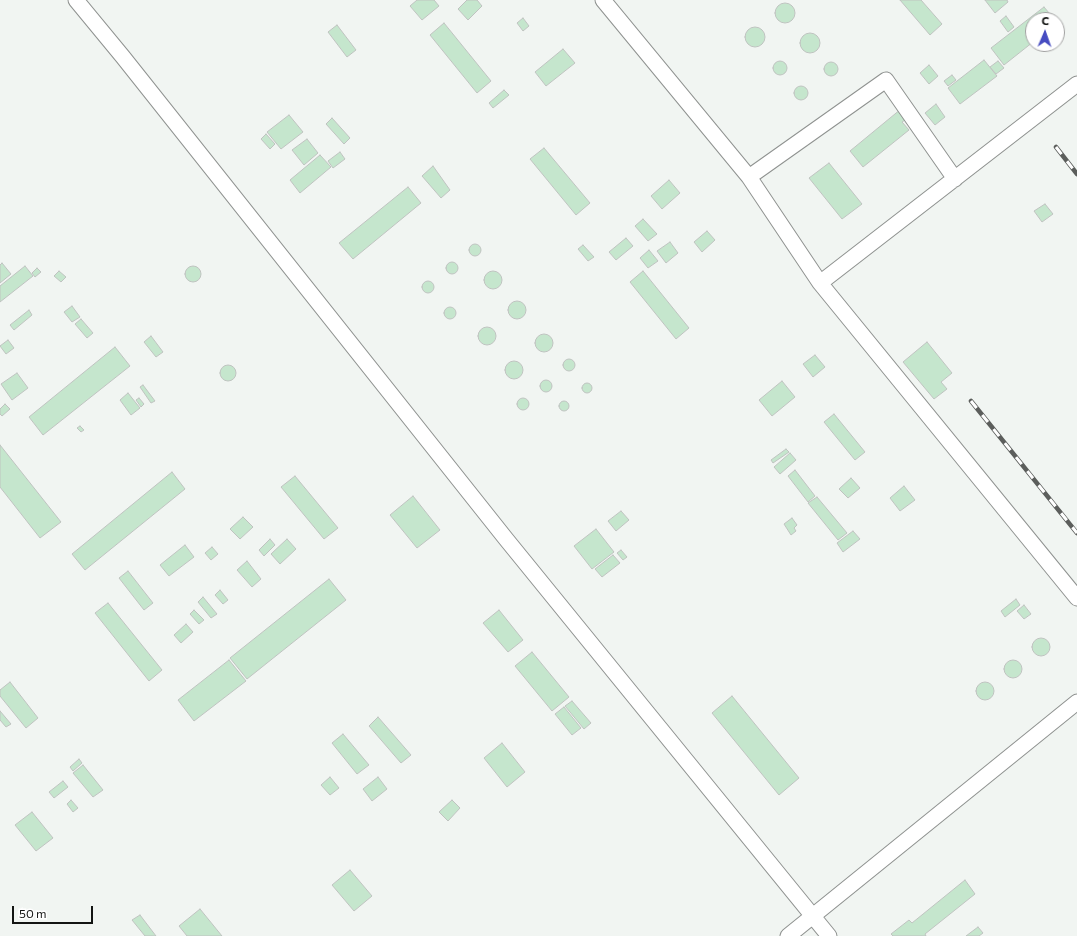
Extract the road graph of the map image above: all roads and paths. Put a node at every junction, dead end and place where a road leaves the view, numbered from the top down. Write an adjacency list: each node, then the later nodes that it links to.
1 (76, 0): 9 (lane)
2 (603, 0): 4 (lane)
3 (1077, 84): 5 (lane)
4 (749, 177): 5 (lane); 6 (lane)
5 (955, 179): 6 (lane)
6 (820, 283): 7 (lane)
7 (1077, 598)
8 (1077, 702): 9 (lane)
9 (813, 916): 10 (lane); 11 (lane)
10 (788, 936)
11 (829, 936)

